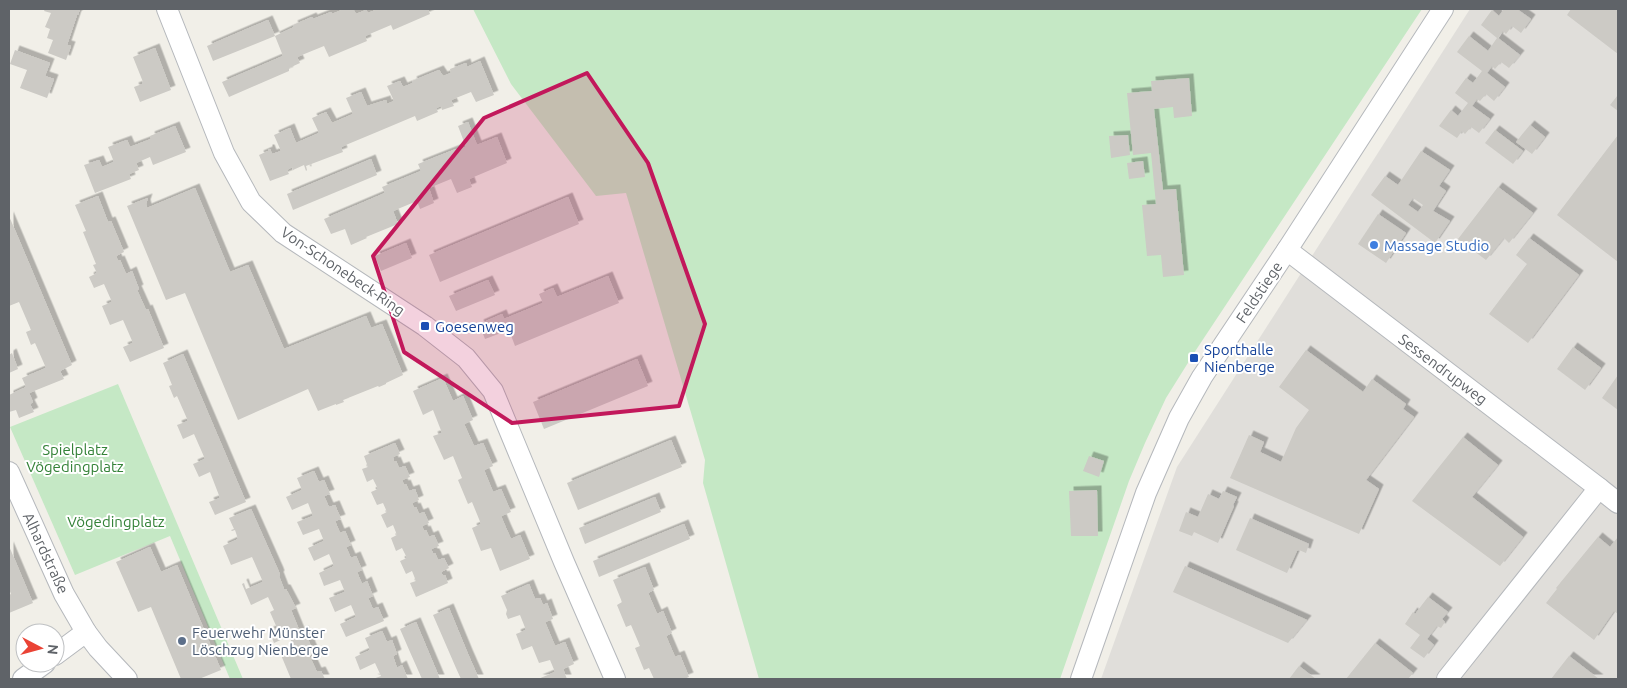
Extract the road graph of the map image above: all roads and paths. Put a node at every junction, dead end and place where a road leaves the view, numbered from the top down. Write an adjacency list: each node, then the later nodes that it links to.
1 (167, 9): 10 (street, Von-Schonebeck-Ring)
2 (1444, 9): 3 (street, Feldstiege)
3 (1287, 250): 5 (street, Sessendrupweg); 11 (street, Feldstiege)
4 (9, 472): 7 (street, Alhardstraße)
5 (1599, 488): 6 (street, Sessendrupweg); 12 (street)
6 (1618, 503)
7 (86, 632): 8 (street); 9 (street, Alhardstraße)
8 (65, 648)
9 (127, 679)
10 (615, 679)
11 (1081, 679)
12 (1447, 679)

